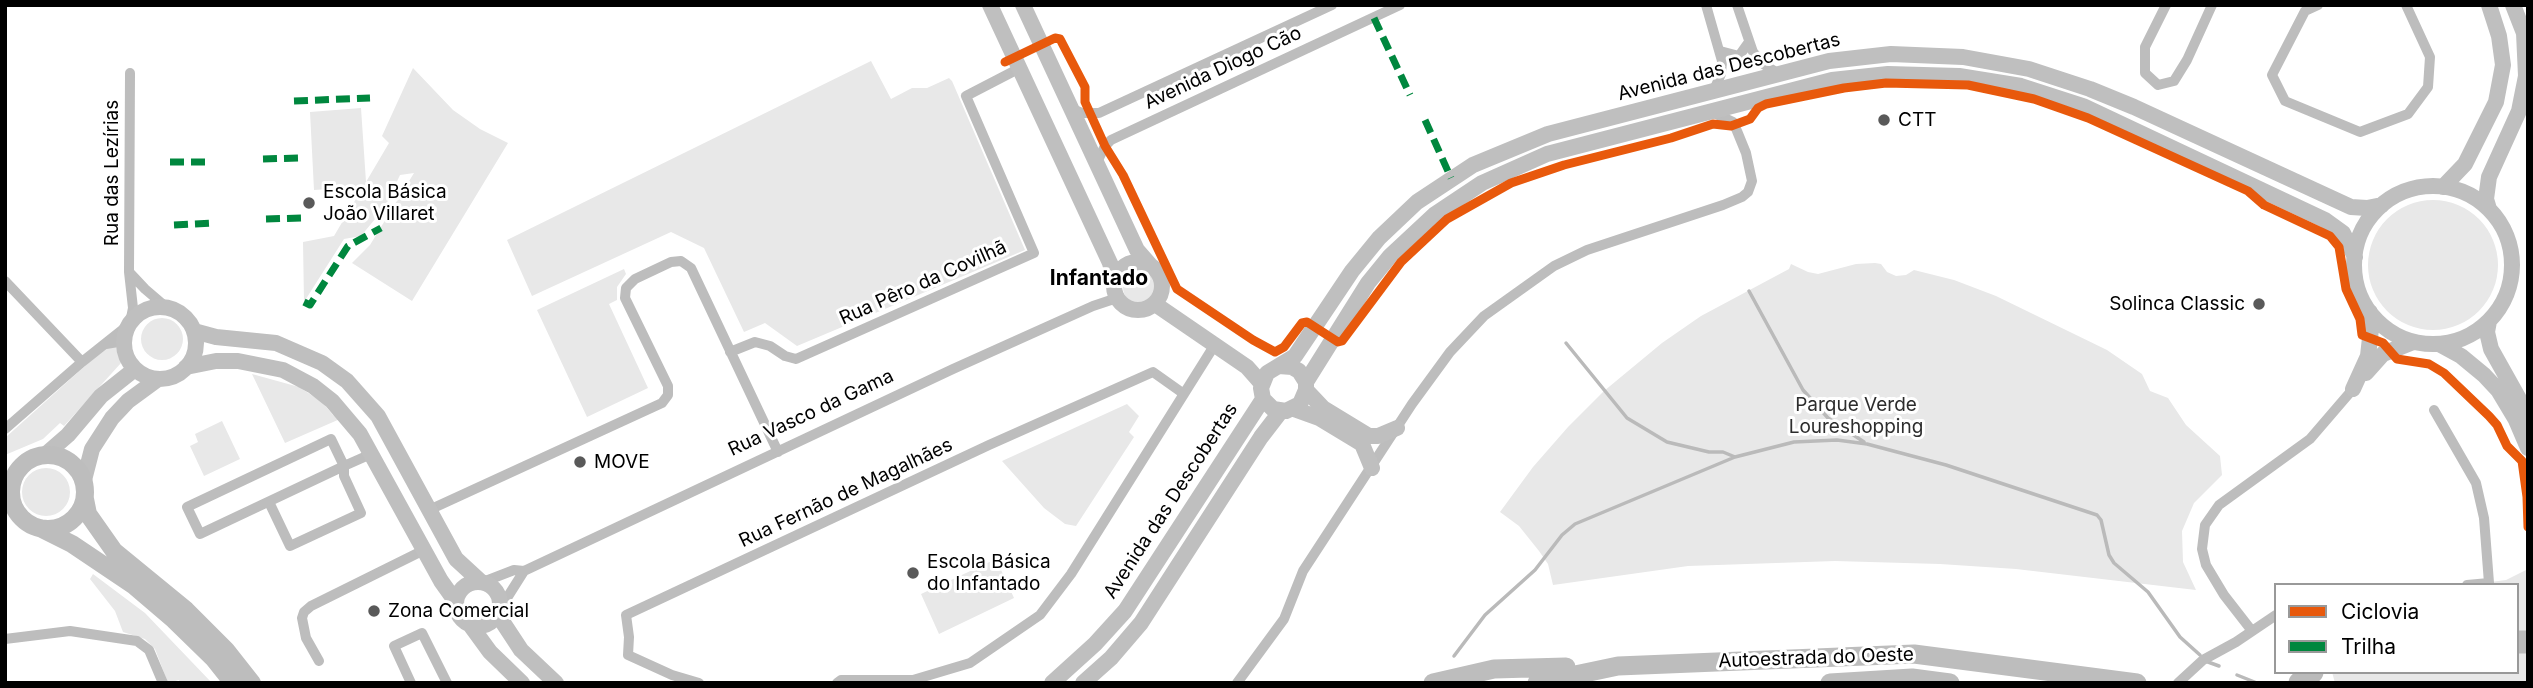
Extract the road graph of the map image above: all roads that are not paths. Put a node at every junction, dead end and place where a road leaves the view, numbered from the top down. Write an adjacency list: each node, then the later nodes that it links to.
1 (990, 5): 17 (main road)
2 (1023, 5): 21 (main road)
3 (1332, 5): 21 (street, Avenida Diogo Cão)
4 (1369, 5): 14 (street)
5 (1400, 5): 14 (street, Avenida Diogo Cão)
6 (1706, 5): 16 (street)
7 (1737, 5): 15 (street)
8 (2166, 5): 9 (street)
9 (2212, 5)
10 (2318, 5): 11 (street)
11 (2406, 5)
12 (2489, 5): 24 (main road)
13 (2513, 5): 26 (main road)
14 (1374, 18): 23 (street, Avenida Diogo Cão)
15 (1749, 42): 16 (street); 19 (street)
16 (1720, 51): 20 (street)
17 (1020, 68): 31 (main road); 42 (street, Rua Pêro da Covilhã)
18 (130, 73): 29 (street, Rua das Lezírias)
19 (1777, 73): 20 (main road, Avenida das Descobertas); 25 (main road, Avenida das Descobertas)
20 (1714, 90): 47 (main road, Avenida das Descobertas)
21 (1073, 109): 23 (main road)
22 (1710, 111): 27 (main road, Avenida das Descobertas); 48 (main road, Avenida das Descobertas); 54 (street)
23 (1097, 162): 28 (main road)
24 (2443, 187): 25 (main road); 26 (main road)
25 (2382, 205): 27 (main road)
26 (2489, 209): 36 (main road)
27 (2355, 257): 35 (main road)
28 (1151, 266): 31 (main road); 33 (main road)
29 (129, 272): 34 (street, Rua das Lezírias); 37 (street, Rua das Lezírias)
30 (5, 281): 43 (street)
31 (1115, 281): 32 (main road)
32 (1117, 298): 33 (main road); 57 (street, Rua Vasco da Gama)
33 (1155, 304): 41 (main road)
34 (166, 307): 37 (main road); 38 (main road)
35 (2370, 312): 39 (main road); 49 (main road)
36 (2489, 321): 40 (main road); 53 (main road)
37 (127, 330): 43 (street); 45 (main road)
38 (194, 331): 44 (main road); 67 (main road)
39 (2413, 342): 40 (main road); 49 (main road)
40 (2439, 344): 56 (main road)
41 (1214, 346): 47 (main road); 50 (street)
42 (730, 352): 57 (street); 67 (street)
43 (82, 362): 55 (street)
44 (186, 368): 46 (main road); 58 (main road)
45 (135, 369): 46 (main road); 59 (main road)
46 (158, 379): 63 (main road)
47 (1268, 380): 48 (main road); 51 (main road); 91 (main road, Avenida das Descobertas)
48 (1306, 386): 51 (main road); 54 (main road)
49 (2353, 389): 78 (street)
50 (1184, 394): 89 (street, Rua Fernão de Magalhães); 90 (street)
51 (1287, 410): 62 (main road); 92 (main road)
52 (2434, 410): 73 (street)
53 (2528, 415)
54 (1398, 428): 62 (street)
55 (5, 429)
56 (2528, 449)
57 (778, 452): 71 (street, Rua Vasco da Gama)
58 (371, 454): 61 (street); 69 (main road)
59 (39, 456): 60 (main road); 63 (main road); 65 (main road)
60 (5, 465)
61 (344, 467): 66 (street); 66 (street); 66 (street)
62 (1372, 468): 93 (street)
63 (84, 480): 64 (main road)
64 (85, 499): 68 (main road); 70 (main road)
65 (10, 502): 68 (main road)
66 (269, 502)
67 (429, 510): 72 (main road)
68 (40, 528): 70 (main road)
69 (424, 550): 74 (main road); 80 (street)
70 (123, 568): 83 (main road); 84 (main road)
71 (524, 570): 72 (street, Rua Vasco da Gama); 75 (street)
72 (482, 582): 74 (main road); 75 (main road)
73 (2489, 583)
74 (456, 601): 77 (main road)
75 (499, 612): 77 (main road); 88 (main road)
76 (2274, 616): 78 (street)
77 (471, 626): 87 (main road)
78 (2252, 631): 99 (street)
79 (5, 639): 82 (street)
80 (319, 662)
81 (1618, 666): 94 (highway); 95 (highway, Autoestrada do Oeste); 98 (highway, Autoestrada do Oeste)
82 (162, 681)
83 (233, 683)
84 (253, 683)
85 (411, 683): 86 (street)
86 (447, 683)
87 (522, 683)
88 (556, 683)
89 (699, 683)
90 (838, 683)
91 (1052, 683)
92 (1083, 683)
93 (1237, 683)
94 (1433, 683)
95 (1536, 683)
96 (1830, 683): 97 (highway, Autoestrada do Oeste)
97 (1950, 683)
98 (2137, 683)
99 (2178, 683)

